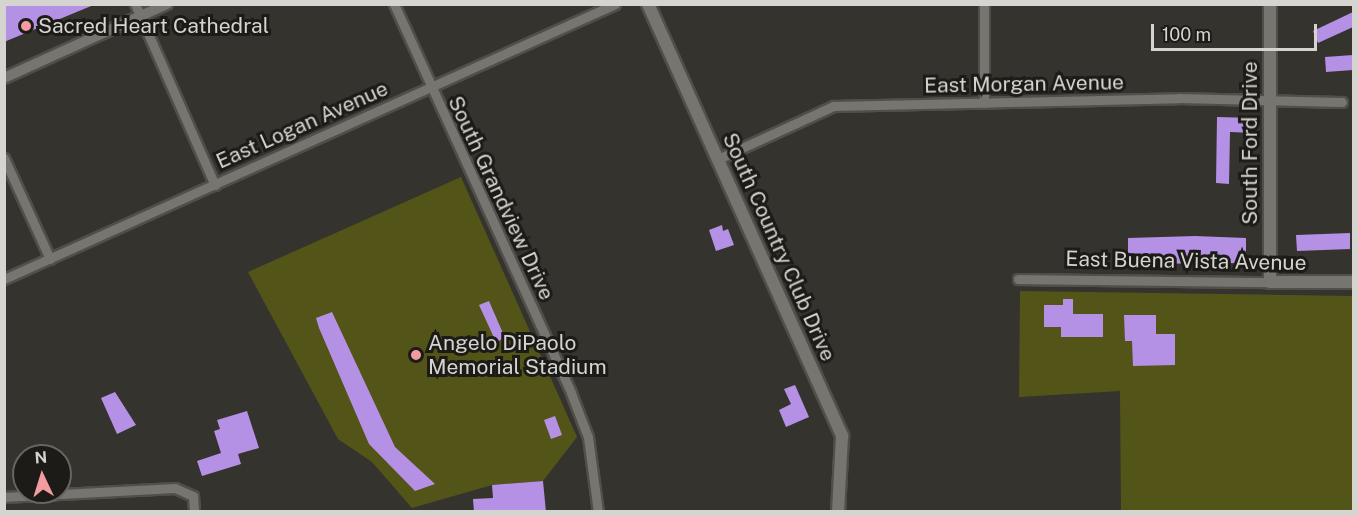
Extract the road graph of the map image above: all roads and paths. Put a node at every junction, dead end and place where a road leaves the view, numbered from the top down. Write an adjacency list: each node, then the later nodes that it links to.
1 (135, 4): 8 (street)
2 (167, 4): 8 (street)
3 (394, 4): 10 (street, South Grandview Drive)
4 (615, 4): 10 (street, East Logan Avenue)
5 (648, 4): 15 (main road, South Country Club Drive)
6 (984, 4): 13 (street)
7 (1270, 4): 11 (main road, South Ford Drive)
8 (140, 16): 9 (street); 16 (street)
9 (4, 78)
10 (431, 87): 16 (street, East Logan Avenue); 24 (street, South Grandview Drive)
11 (1270, 102): 12 (street, East Morgan Avenue); 13 (street, East Morgan Avenue); 20 (main road, South Ford Drive)
12 (1342, 102)
13 (984, 103): 15 (street, East Morgan Avenue)
14 (4, 158): 17 (street)
15 (718, 159): 25 (main road, South Country Club Drive)
16 (215, 184): 17 (street, East Logan Avenue)
17 (50, 259): 18 (street, East Logan Avenue)
18 (4, 279)
19 (1018, 279): 20 (street, East Buena Vista Avenue)
20 (1270, 282): 21 (main road, East Buena Vista Avenue)
21 (1353, 282)
22 (4, 497): 23 (street)
23 (194, 512)
24 (598, 512)
25 (838, 512)

